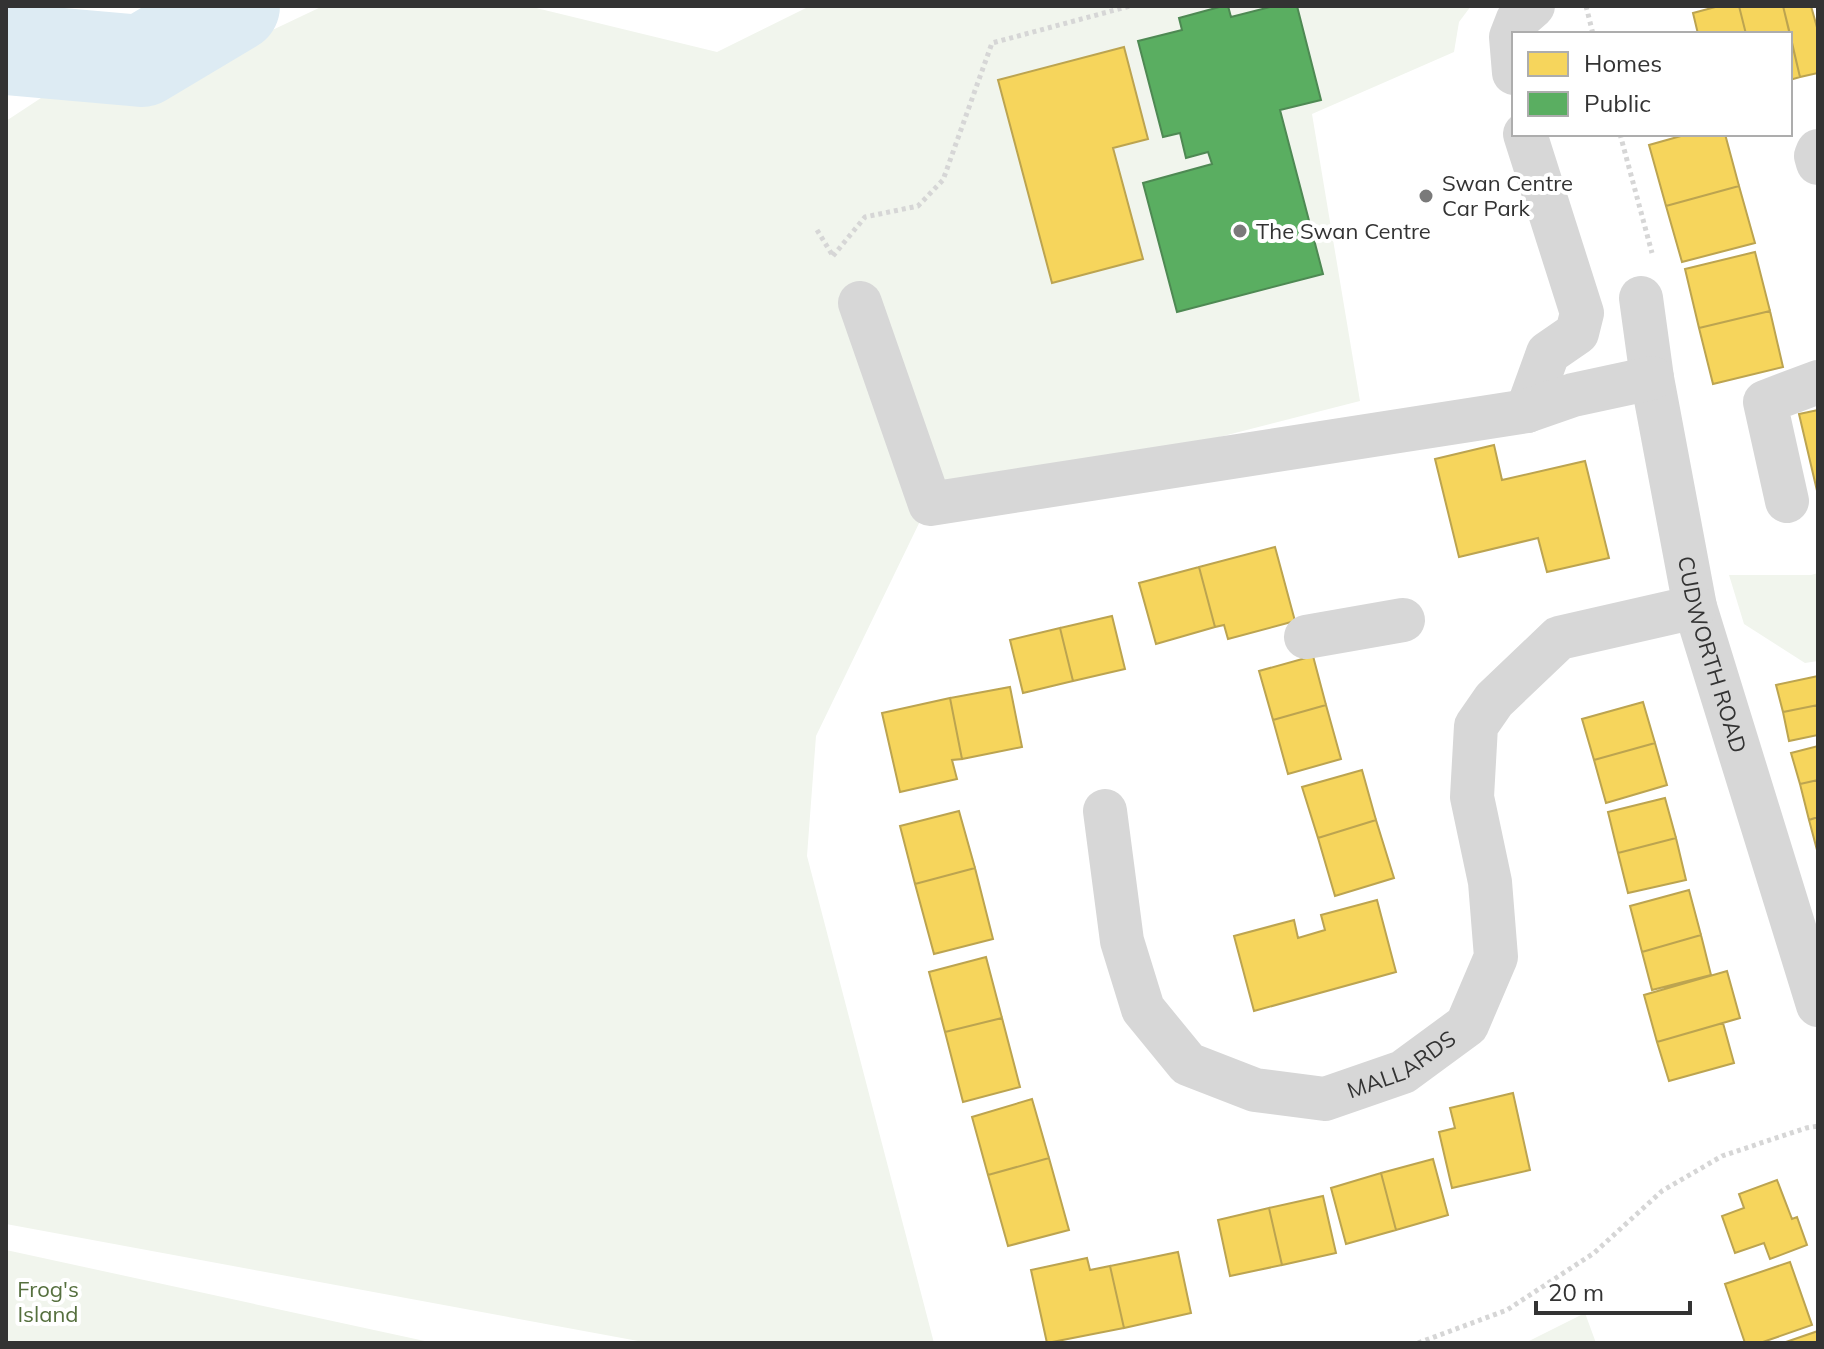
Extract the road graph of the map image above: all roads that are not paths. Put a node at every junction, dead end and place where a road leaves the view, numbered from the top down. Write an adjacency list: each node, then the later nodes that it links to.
1 (1533, 6): 2 (street)
2 (1513, 32)
3 (1526, 136): 10 (street)
4 (1818, 151): 5 (street)
5 (1818, 163)
6 (1641, 298): 8 (street, CUDWORTH ROAD)
7 (860, 303): 10 (street)
8 (1652, 378): 10 (street); 12 (street, CUDWORTH ROAD)
9 (1818, 382): 11 (street)
10 (1527, 411)
11 (1787, 501)
12 (1695, 607): 15 (street, MALLARDS); 16 (street, CUDWORTH ROAD)
13 (1403, 620): 14 (street)
14 (1306, 637)
15 (1105, 811)
16 (1818, 1005)

